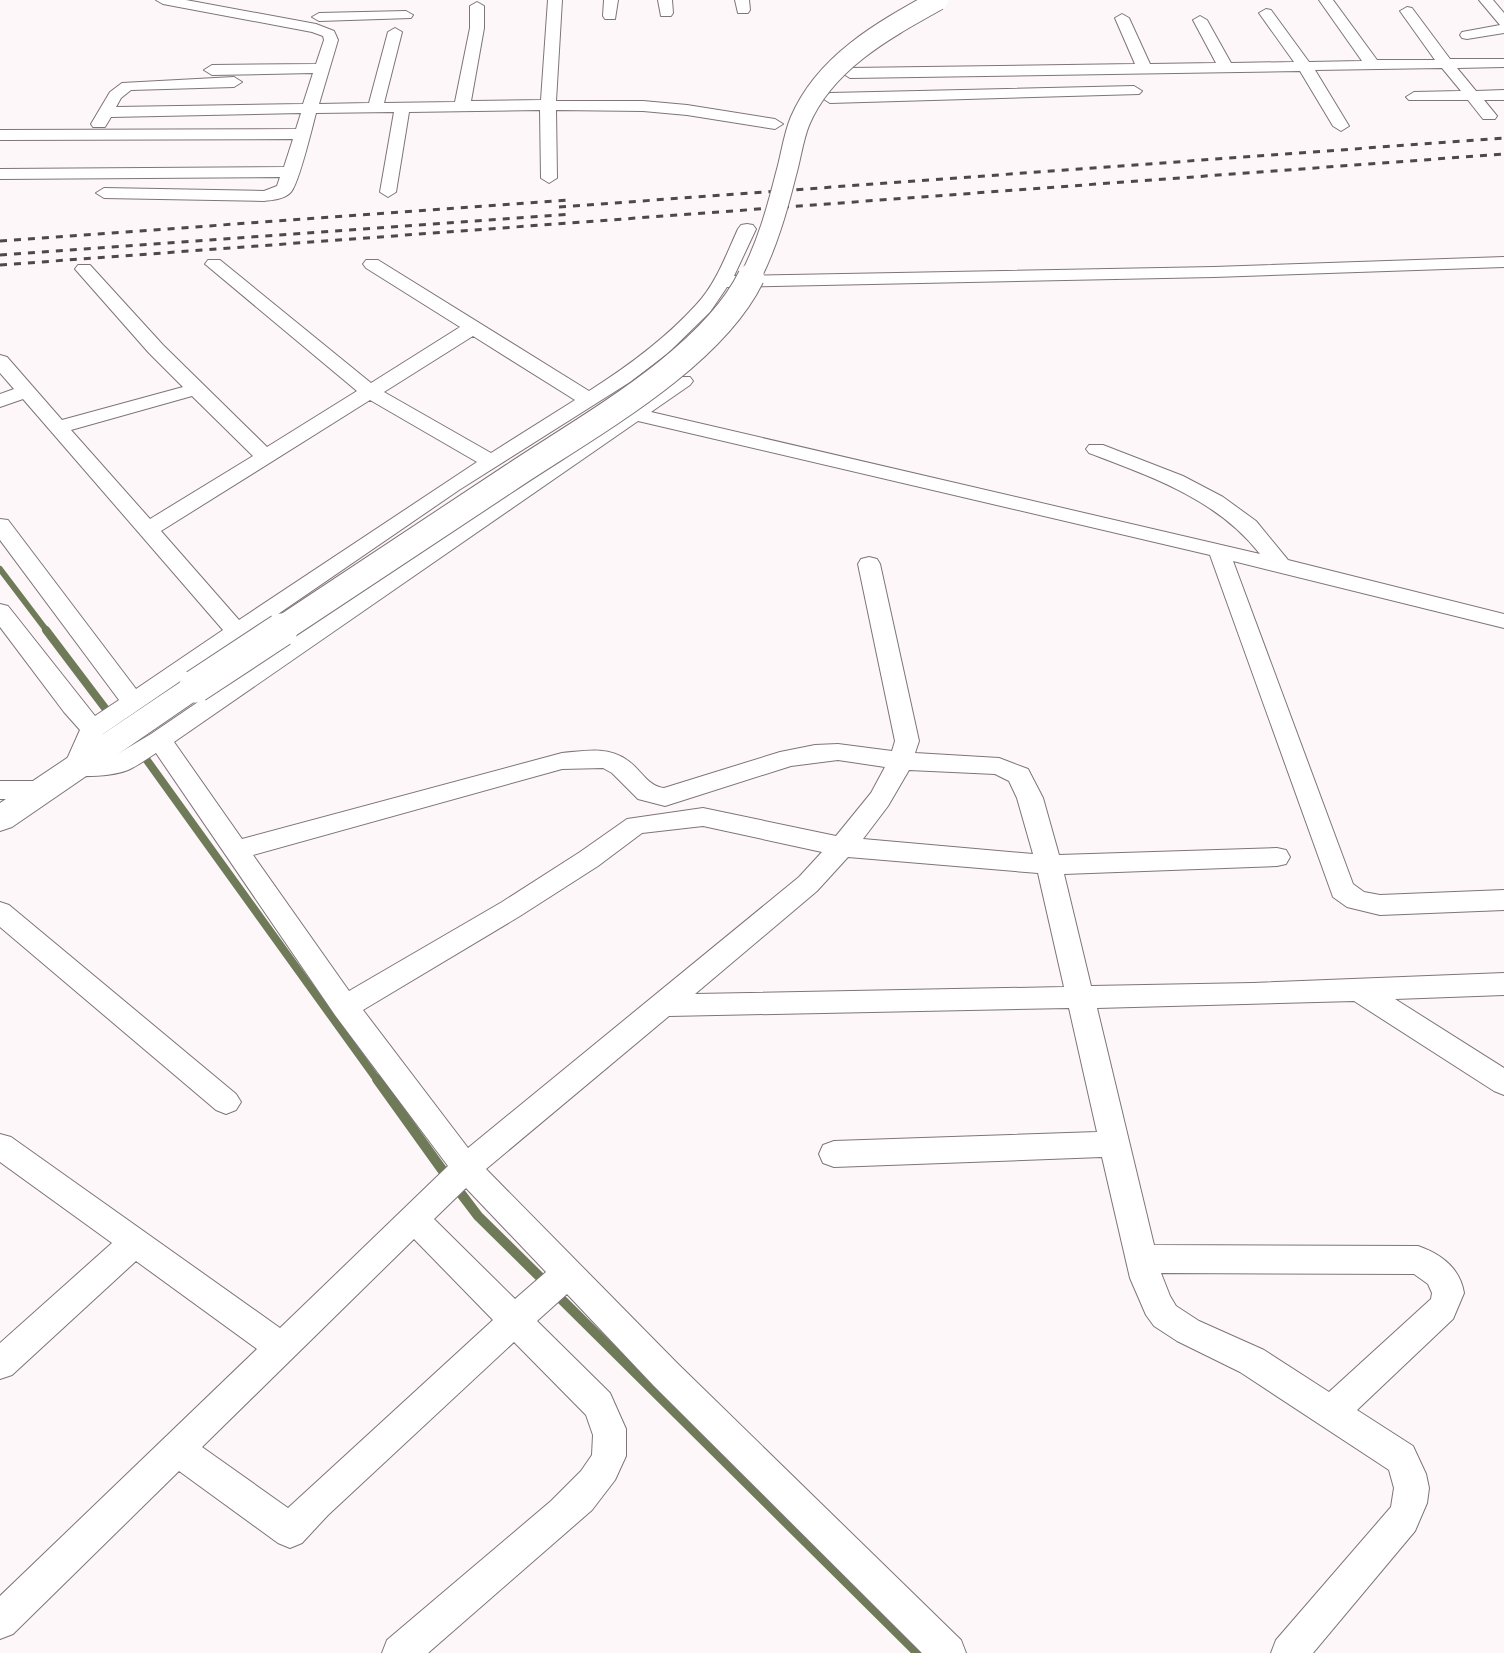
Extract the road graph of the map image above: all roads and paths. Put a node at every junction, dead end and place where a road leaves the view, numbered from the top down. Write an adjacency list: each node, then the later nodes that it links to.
1 (163, 0): 16 (street)
2 (324, 0): 16 (street)
3 (555, 0): 35 (street)
4 (611, 0): 12 (street)
5 (938, 0): 82 (street, bridge)
6 (1326, 0): 22 (street)
7 (1486, 0): 15 (street)
8 (477, 6): 36 (street)
9 (1407, 11): 21 (street)
10 (1266, 13): 23 (street)
11 (406, 15): 16 (street)
12 (610, 16)
13 (1122, 18): 26 (street)
14 (1200, 20): 25 (street)
15 (1504, 22)
16 (318, 23): 24 (street)
17 (1504, 29): 19 (street)
18 (395, 32): 37 (street)
19 (1467, 35)
20 (1504, 63): 21 (street)
21 (1446, 64): 22 (street); 32 (street)
22 (1373, 66): 23 (street)
23 (1305, 67): 25 (street); 43 (street)
24 (322, 68): 27 (street); 39 (street)
25 (1226, 68): 26 (street)
26 (1146, 69): 28 (street)
27 (200, 70)
28 (850, 73)
29 (234, 82): 40 (street)
30 (1134, 91): 34 (street)
31 (1504, 95): 32 (street)
32 (1472, 96): 33 (street); 41 (street)
33 (1414, 97)
34 (830, 98)
35 (548, 105): 36 (street); 42 (street); 49 (street)
36 (462, 106): 38 (street)
37 (375, 108): 38 (street); 39 (street)
38 (402, 108): 50 (street)
39 (309, 110): 40 (street); 44 (street)
40 (106, 112): 46 (street)
41 (1489, 116)
42 (775, 124)
43 (1341, 126)
44 (301, 134): 46 (street); 47 (street)
45 (0, 135): 46 (street)
46 (93, 135)
47 (290, 172): 48 (street); 51 (street)
48 (0, 174)
49 (549, 178)
50 (388, 192)
51 (104, 193)
52 (747, 229): 57 (street)
53 (1504, 262): 57 (street)
54 (214, 264): 63 (street)
55 (372, 264): 58 (street)
56 (84, 269): 61 (street)
57 (721, 282): 65 (street)
58 (474, 327): 63 (street); 65 (street)
59 (0, 361): 62 (street)
60 (682, 381): 66 (street)
61 (196, 388): 67 (street); 69 (street)
62 (26, 391): 64 (street); 67 (street)
63 (370, 392): 69 (street); 70 (street)
64 (0, 400)
65 (589, 400): 70 (street)
66 (634, 414): 73 (street); 80 (street)
67 (58, 427): 72 (street)
68 (1096, 448): 75 (street)
69 (265, 457): 72 (street)
70 (492, 462): 78 (street)
71 (0, 525): 79 (street)
72 (148, 530): 78 (street)
73 (1219, 550): 75 (street); 90 (street)
74 (869, 564): 81 (street)
75 (1281, 565): 77 (street)
76 (0, 611): 79 (street)
77 (1504, 621)
78 (237, 632): 79 (street)
79 (112, 716): 82 (street)
80 (147, 748): 82 (street); 87 (street)
81 (902, 761): 86 (street); 87 (street); 89 (street)
82 (75, 768): 84 (street)
83 (0, 790): 84 (street)
84 (42, 790): 85 (street)
85 (0, 819)
86 (843, 848): 89 (street); 95 (street); 96 (street)
87 (236, 850): 96 (street)
88 (1277, 856): 89 (street)
89 (1049, 865): 94 (street)
90 (1504, 900)
91 (0, 912): 98 (street)
92 (1504, 984): 93 (street)
93 (1359, 990): 94 (street); 97 (street)
94 (1080, 996): 95 (street); 99 (street)
95 (663, 1005): 102 (street)
96 (345, 1007): 102 (street)
97 (1504, 1083)
98 (226, 1102)
99 (1114, 1144): 101 (street); 105 (street)
100 (0, 1146): 104 (street)
101 (834, 1154)
102 (463, 1172): 103 (street); 106 (street)
103 (424, 1210): 107 (street); 108 (street)
104 (135, 1242): 108 (street); 109 (street)
105 (1141, 1259): 110 (street); 110 (street)
106 (556, 1283): 107 (street); 114 (street)
107 (514, 1321): 111 (street); 113 (street)
108 (282, 1348): 111 (street)
109 (0, 1364)
110 (1332, 1412): 115 (street)
111 (177, 1449): 112 (street)
112 (0, 1621)
113 (400, 1653)
114 (948, 1653)
115 (1289, 1653)

